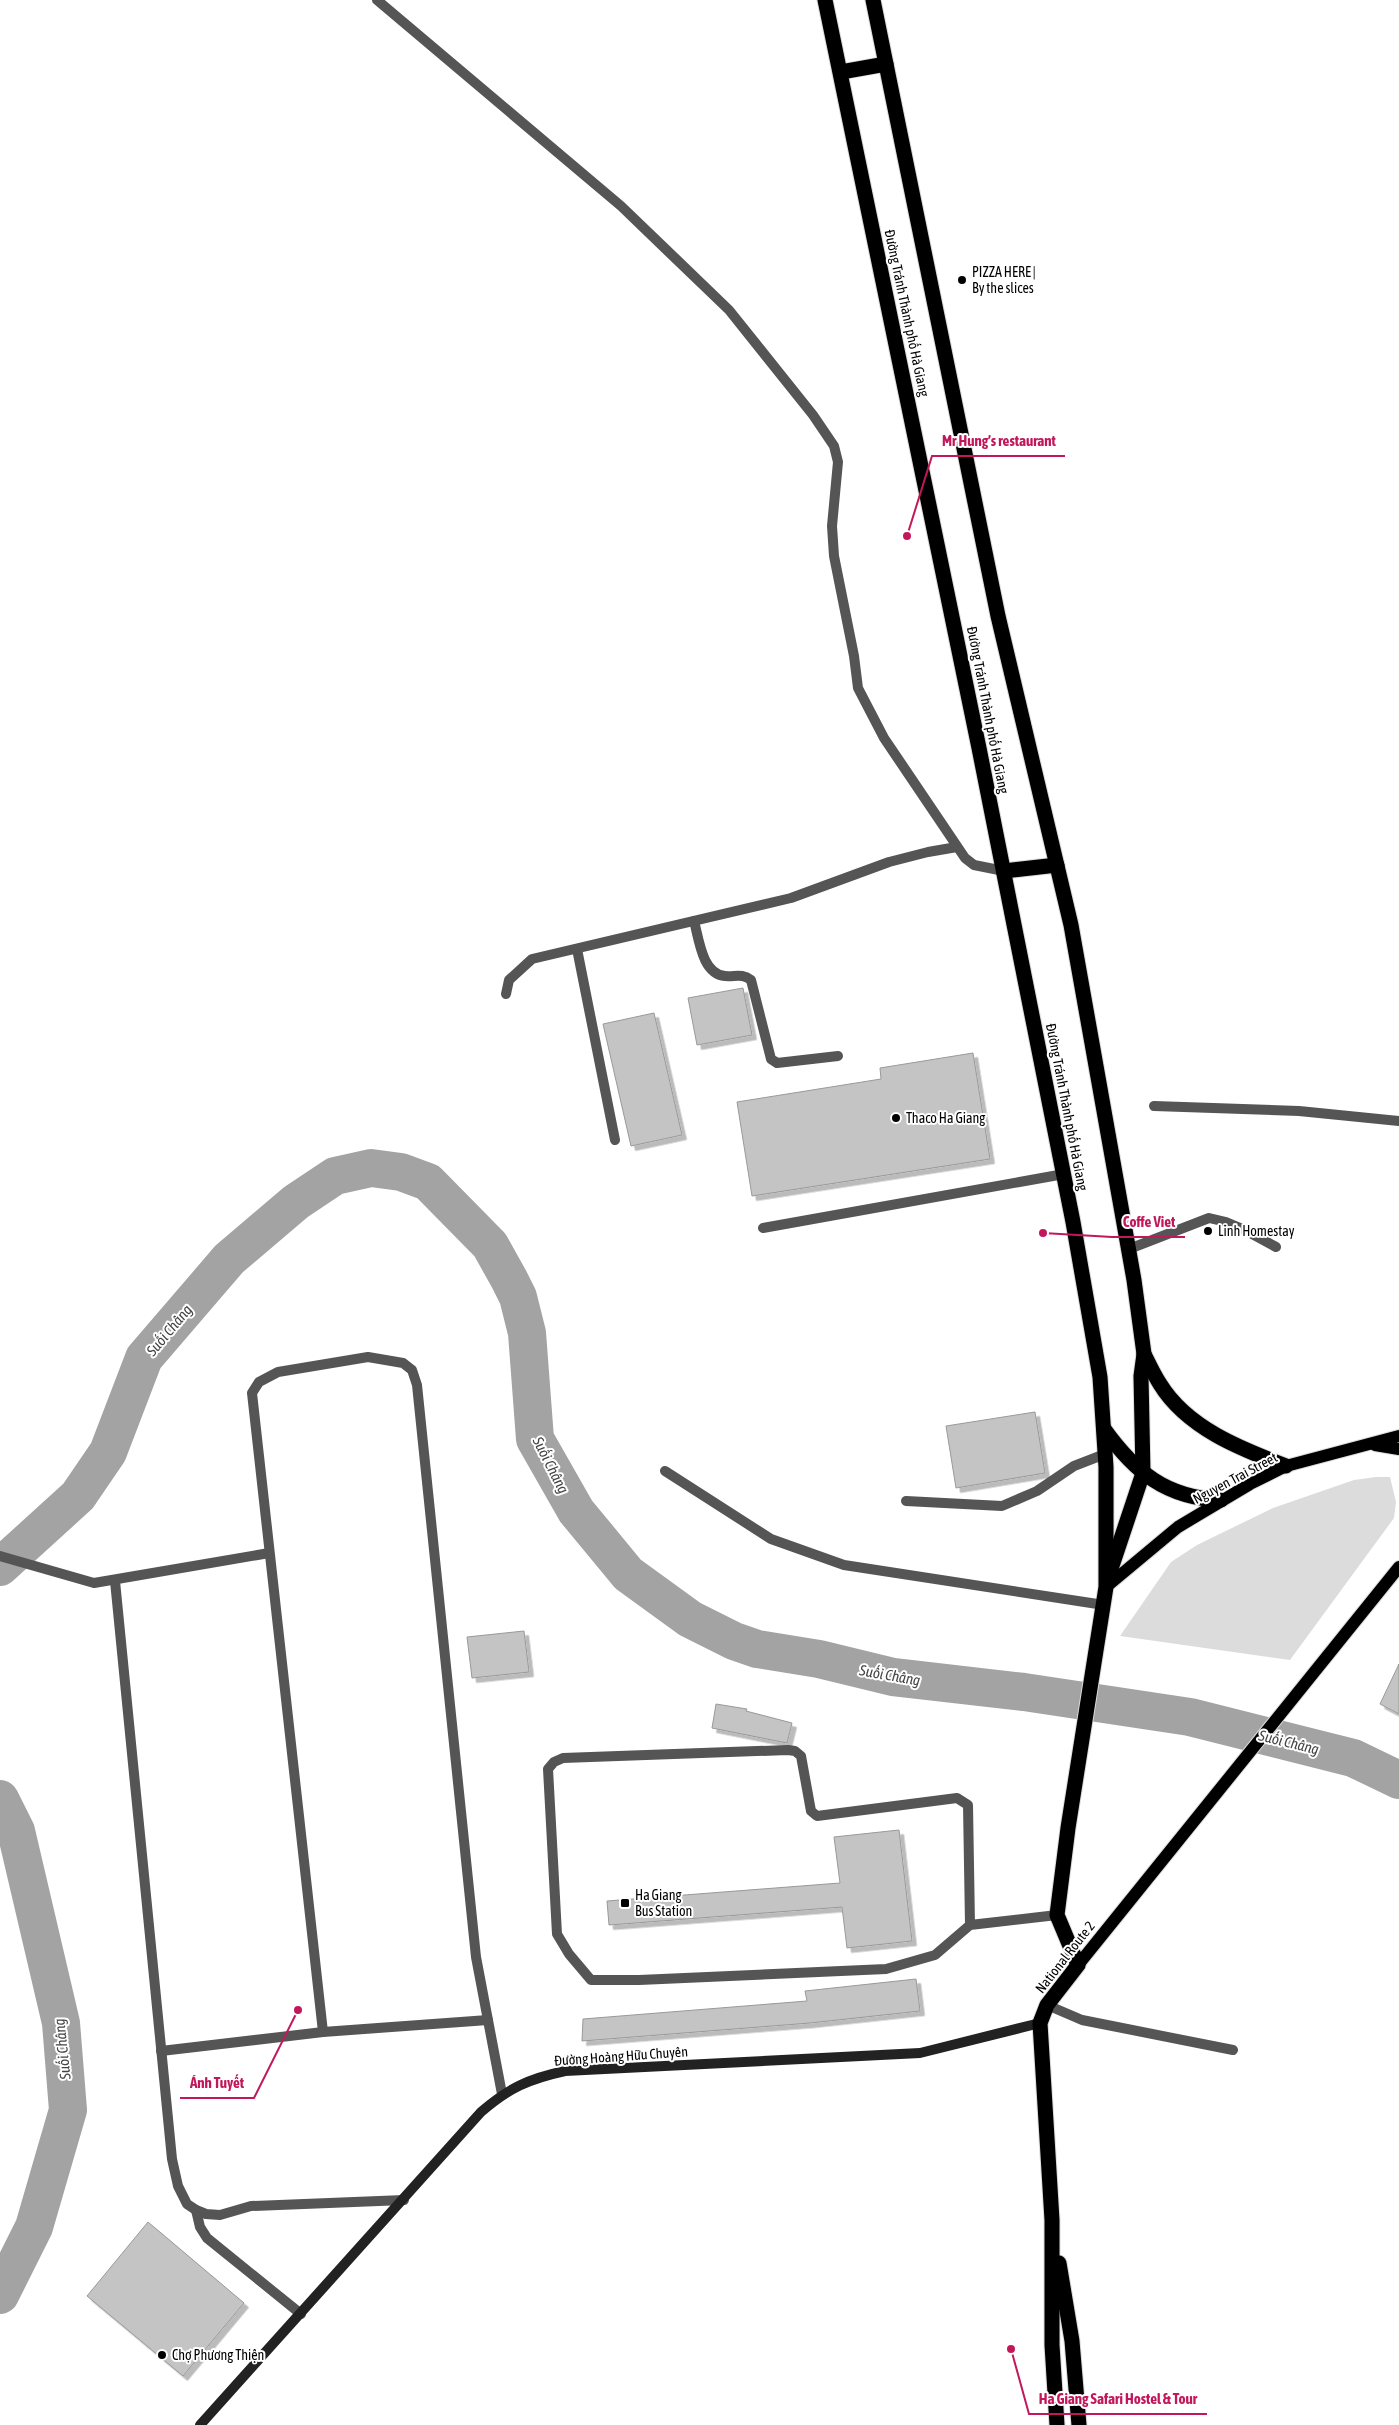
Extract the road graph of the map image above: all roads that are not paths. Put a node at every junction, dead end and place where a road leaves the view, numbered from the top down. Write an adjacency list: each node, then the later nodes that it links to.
1 (825, 0): 5 (highway, Đường Tránh Thành phố Hà Giang)
2 (873, 0): 4 (highway, Đường Tránh Thành phố Hà Giang)
3 (381, 3): 6 (street)
4 (886, 64): 5 (highway); 7 (highway, Đường Tránh Thành phố Hà Giang)
5 (841, 72): 8 (highway, Đường Tránh Thành phố Hà Giang)
6 (957, 847): 8 (street); 9 (street)
7 (1057, 865): 8 (highway); 19 (highway, Đường Tránh Thành phố Hà Giang)
8 (1004, 871): 16 (highway, Đường Tránh Thành phố Hà Giang)
9 (694, 921): 10 (street); 12 (street)
10 (577, 949): 11 (street); 15 (street)
11 (506, 994)
12 (838, 1056)
13 (1154, 1106): 14 (street)
14 (1399, 1122)
15 (615, 1140)
16 (1064, 1174): 17 (street); 21 (highway, Đường Tránh Thành phố Hà Giang)
17 (763, 1228)
18 (1276, 1248): 19 (street)
19 (1129, 1249): 20 (highway, Đường Tránh Thành phố Hà Giang)
20 (1144, 1354): 26 (highway); 28 (highway)
21 (1104, 1429): 25 (highway, Đường Tránh Thành phố Hà Giang); 28 (highway)
22 (1399, 1436): 23 (main road, Nguyen Trai Street)
23 (1372, 1444): 24 (main road); 26 (main road, Nguyen Trai Street)
24 (1399, 1449)
25 (1106, 1454): 30 (street); 35 (highway, Đường Tránh Thành phố Hà Giang)
26 (1286, 1466): 29 (main road, Nguyen Trai Street)
27 (665, 1471): 36 (street)
28 (1143, 1473): 29 (highway); 35 (highway)
29 (1221, 1500): 35 (main road, Nguyen Trai Street)
30 (906, 1501)
31 (269, 1553): 34 (street); 41 (street); 43 (street)
32 (0, 1556): 34 (street)
33 (1399, 1567): 39 (main road, National Route 2)
34 (115, 1581): 45 (street)
35 (1106, 1587): 36 (highway)
36 (1103, 1612): 37 (highway)
37 (1057, 1915): 38 (street); 39 (highway)
38 (970, 1925): 38 (street)
39 (1078, 1965): 40 (highway, National Route 2)
40 (1048, 2005): 42 (highway, National Route 2); 44 (street)
41 (488, 2020): 43 (street); 46 (street)
42 (1040, 2023): 46 (street, Đường Hoàng Hữu Chuyên); 49 (highway, National Route 2)
43 (323, 2032): 45 (street)
44 (1233, 2050)
45 (161, 2051): 48 (street)
46 (502, 2094): 47 (street, Đường Hoàng Hữu Chuyên)
47 (404, 2200): 48 (street); 50 (street, Đường Hoàng Hữu Chuyên)
48 (196, 2210): 50 (street)
49 (1052, 2220): 52 (highway, National Route 2); 53 (highway, National Route 2)
50 (302, 2314): 51 (street, Đường Hoàng Hữu Chuyên)
51 (200, 2425)
52 (1056, 2425)
53 (1079, 2425)

